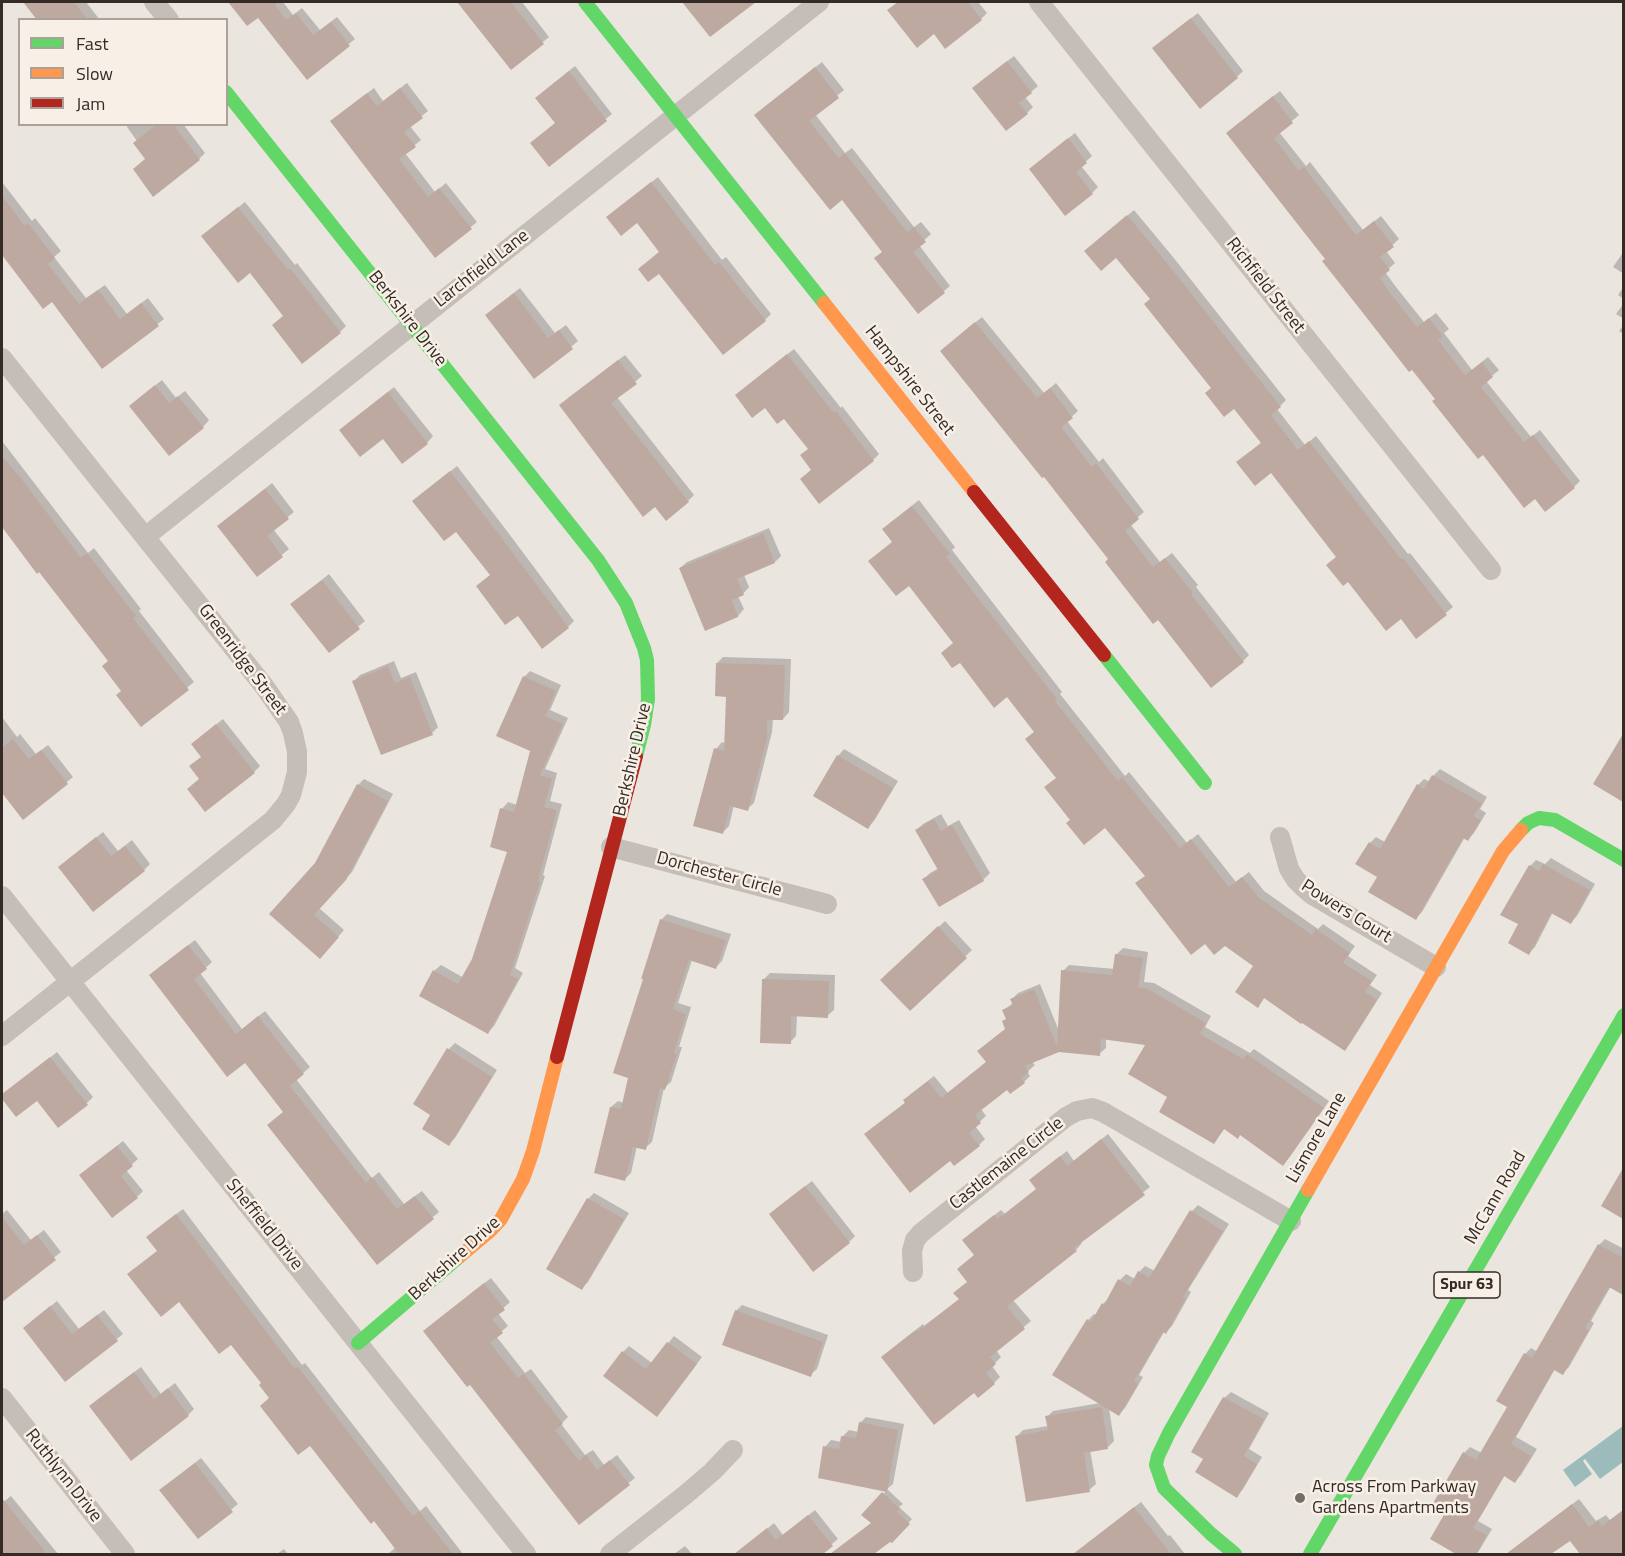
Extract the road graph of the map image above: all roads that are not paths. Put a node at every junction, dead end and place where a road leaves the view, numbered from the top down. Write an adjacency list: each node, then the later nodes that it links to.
1 (154, 2): 5 (street)
2 (585, 2): 7 (street, Hampshire Street)
3 (819, 2): 7 (street, Larchfield Lane)
4 (1039, 2): 11 (street, Richfield Street)
5 (167, 18)
6 (228, 95): 8 (street, Berkshire Drive)
7 (676, 116): 8 (street, Larchfield Lane); 12 (street, Hampshire Street)
8 (412, 325): 10 (street, Larchfield Lane); 14 (street, Berkshire Drive)
9 (2, 358): 10 (street, Greenridge Street)
10 (145, 537): 19 (street, Greenridge Street)
11 (1491, 570)
12 (1205, 783)
13 (1280, 837): 18 (street, Powers Court)
14 (611, 847): 17 (street, Dorchester Circle); 24 (street, Berkshire Drive)
15 (1623, 860): 18 (street, Lismore Lane)
16 (2, 896): 19 (street, Sheffield Drive)
17 (827, 904)
18 (1436, 967): 22 (street, Lismore Lane)
19 (69, 981): 21 (street, Greenridge Street); 24 (street, Sheffield Drive)
20 (1623, 1015): 31 (street, McCann Road / Spur 63)
21 (2, 1036)
22 (1291, 1221): 23 (street, Castlemaine Circle); 30 (street, Lismore Lane)
23 (912, 1272)
24 (358, 1343): 28 (street, Sheffield Drive)
25 (2, 1398): 27 (street, Ruthlynn Drive)
26 (733, 1450): 29 (street)
27 (125, 1554)
28 (526, 1554)
29 (610, 1554)
30 (1235, 1554)
31 (1310, 1554)

